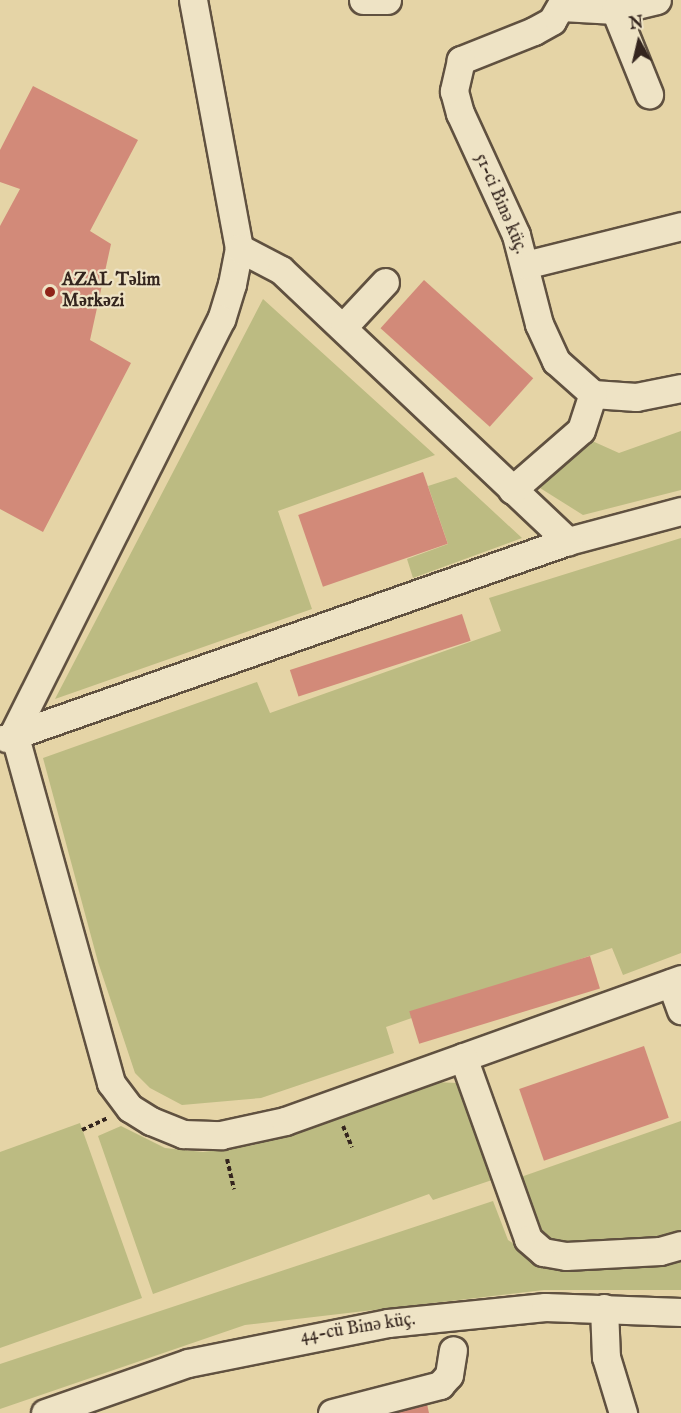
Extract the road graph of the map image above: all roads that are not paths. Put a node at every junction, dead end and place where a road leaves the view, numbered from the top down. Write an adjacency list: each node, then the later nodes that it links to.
1 (193, 0): 9 (street)
2 (363, 0): 3 (street)
3 (387, 0)
4 (657, 0): 6 (street)
5 (563, 4): 6 (street); 10 (street, 51-ci Binə küç.)
6 (615, 10): 7 (street)
7 (649, 94)
8 (681, 226): 10 (street)
9 (239, 248): 12 (street); 18 (street)
10 (525, 265): 14 (street, 51-ci Binə küç.)
11 (385, 282): 12 (street)
12 (344, 326): 15 (street)
13 (681, 388): 14 (street)
14 (593, 394): 15 (street)
15 (512, 490): 17 (street)
16 (681, 511): 17 (street)
17 (568, 541): 18 (street)
18 (7, 737): 21 (street)
19 (676, 981): 20 (street); 21 (street)
20 (681, 1011)
21 (463, 1057): 22 (street)
22 (681, 1245)
23 (604, 1308): 24 (street, 44-cü Binə küç.); 26 (street, 44-cü Binə küç.); 28 (street)
24 (681, 1311)
25 (453, 1350): 27 (street)
26 (45, 1413)
27 (332, 1413)
28 (623, 1413)

